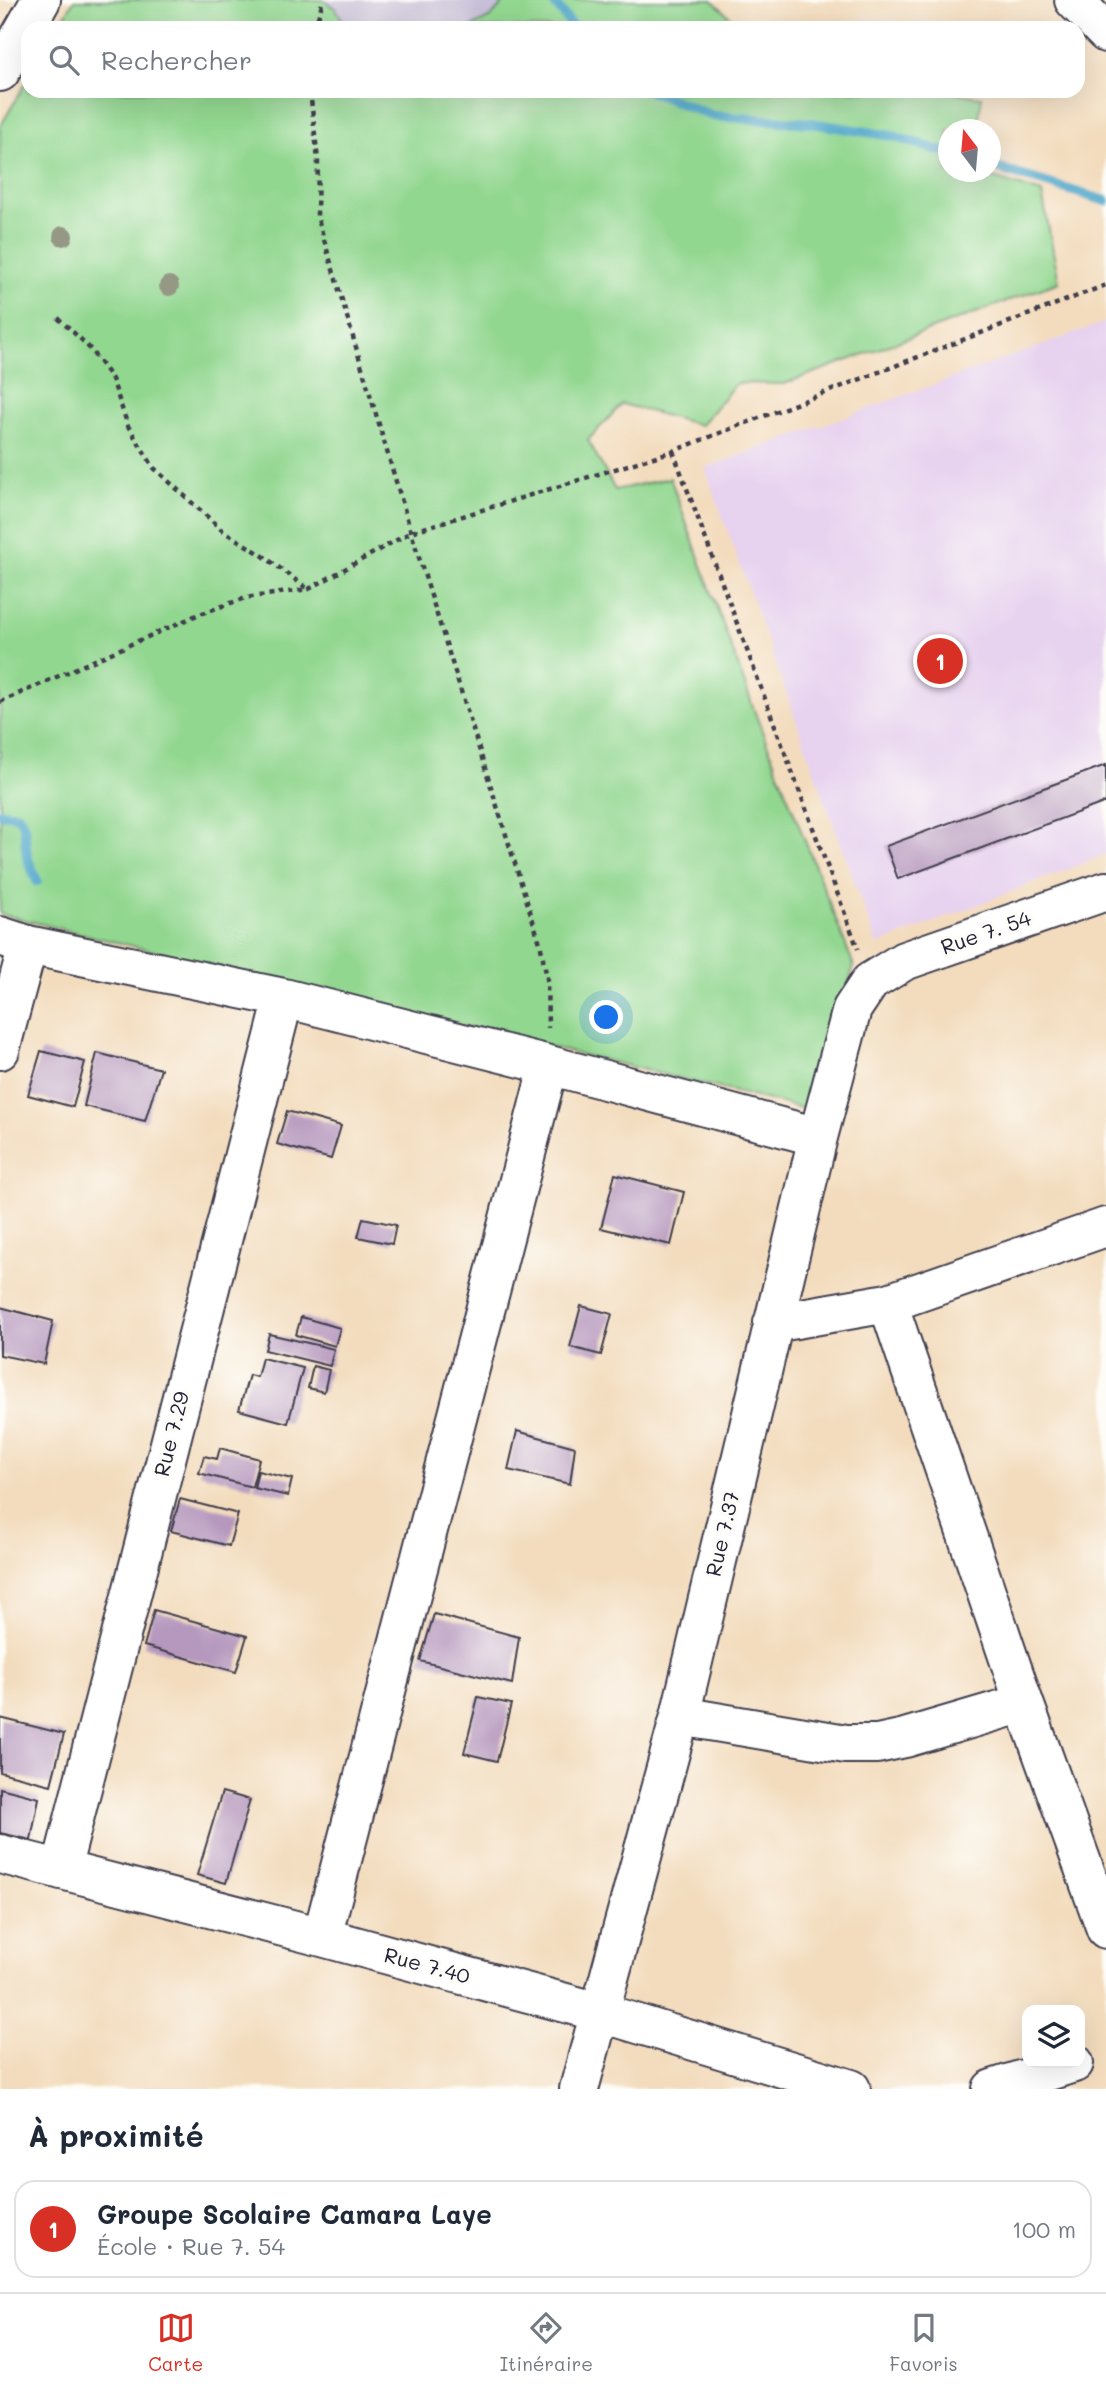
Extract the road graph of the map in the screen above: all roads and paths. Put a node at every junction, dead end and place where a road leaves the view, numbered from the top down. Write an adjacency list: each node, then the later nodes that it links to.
1 (41, 0): 4 (street)
2 (323, 0): 5 (path)
3 (1074, 0): 6 (street)
4 (29, 21)
5 (316, 21)
6 (1106, 33)
7 (21, 35): 8 (street)
8 (0, 72)
9 (311, 98): 13 (path)
10 (1106, 285): 12 (path)
11 (58, 318): 14 (path)
12 (673, 451): 13 (path); 18 (path)
13 (411, 532): 14 (path); 21 (path)
14 (309, 589): 15 (path)
15 (0, 702)
16 (1106, 891): 18 (street, Rue 7. 54)
17 (14, 940): 19 (street); 20 (street)
18 (870, 982): 22 (street, Rue 7.37)
19 (284, 998): 21 (street); 29 (street, Rue 7.29)
20 (0, 1050)
21 (549, 1065): 22 (street); 31 (street)
22 (818, 1137): 25 (street, Rue 7.37)
23 (1106, 1227): 24 (street)
24 (888, 1303): 25 (street); 26 (street)
25 (773, 1323): 27 (street, Rue 7.37)
26 (1024, 1703): 27 (street); 30 (street)
27 (680, 1716): 32 (street, Rue 7.37)
28 (0, 1854): 29 (street, Rue 7.40)
29 (61, 1870): 31 (street, Rue 7.40)
30 (1106, 1929)
31 (322, 1937): 32 (street, Rue 7.40)
32 (599, 2012): 36 (street, Rue 7.37); 37 (street, Rue 7.40)
33 (1106, 2052): 34 (street)
34 (1085, 2059)
35 (1058, 2068): 38 (street)
36 (579, 2089)
37 (851, 2089)
38 (992, 2089)

